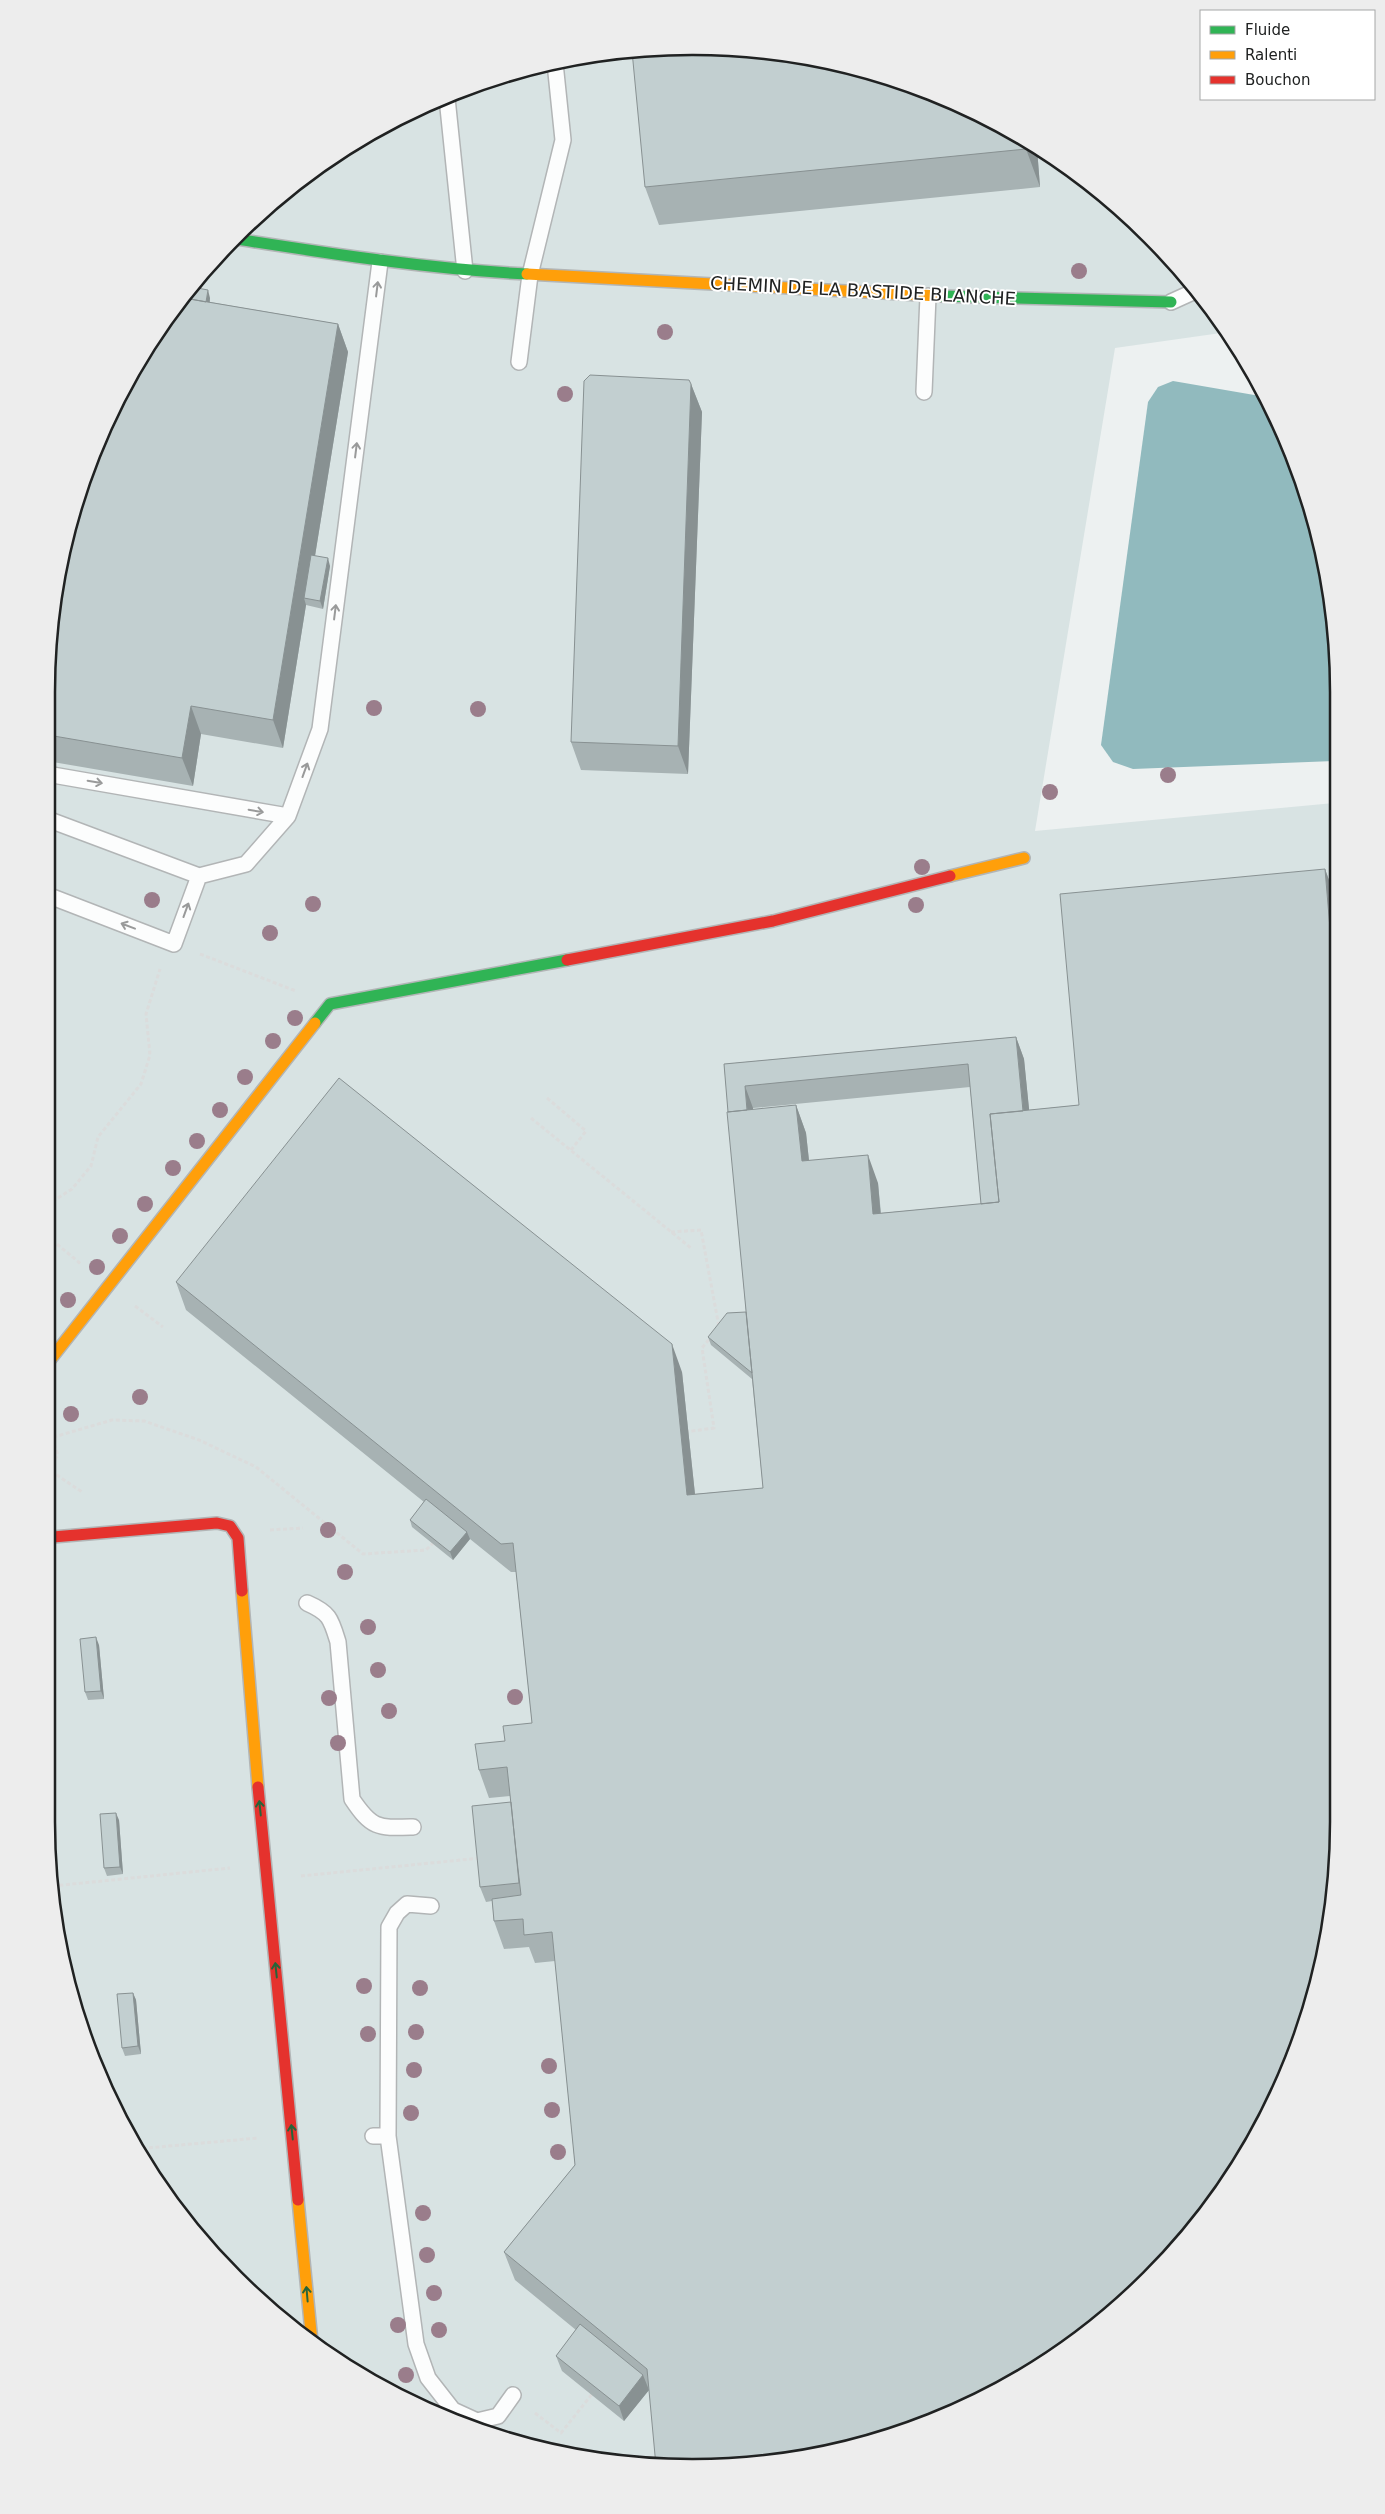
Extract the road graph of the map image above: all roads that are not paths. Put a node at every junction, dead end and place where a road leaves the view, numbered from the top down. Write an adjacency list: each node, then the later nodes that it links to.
1 (556, 70): 6 (lane)
2 (448, 105): 5 (lane)
3 (244, 240): 4 (street, CHEMIN DE LA BASTIDE BLANCHE)
4 (380, 262): 5 (street, CHEMIN DE LA BASTIDE BLANCHE); 13 (lane, one-way to 4)
5 (464, 271): 6 (street, CHEMIN DE LA BASTIDE BLANCHE)
6 (530, 275): 8 (street, CHEMIN DE LA BASTIDE BLANCHE); 10 (lane)
7 (1190, 294): 9 (lane, CHEMIN DE LA BASTIDE BLANCHE)
8 (928, 296): 9 (street, CHEMIN DE LA BASTIDE BLANCHE); 11 (lane)
9 (1171, 302)
10 (518, 362)
11 (924, 392)
12 (55, 775): 13 (lane, one-way to 13)
13 (288, 816): 16 (lane)
14 (55, 822): 16 (lane)
15 (1024, 858): 18 (street)
16 (199, 876): 17 (lane)
17 (55, 898)
18 (55, 1354)
19 (55, 1538): 23 (street, one-way to 19)
20 (307, 1603): 21 (lane)
21 (413, 1826)
22 (431, 1906): 25 (lane)
23 (311, 2332)
24 (513, 2395): 26 (lane)
25 (475, 2420)
26 (477, 2421)

